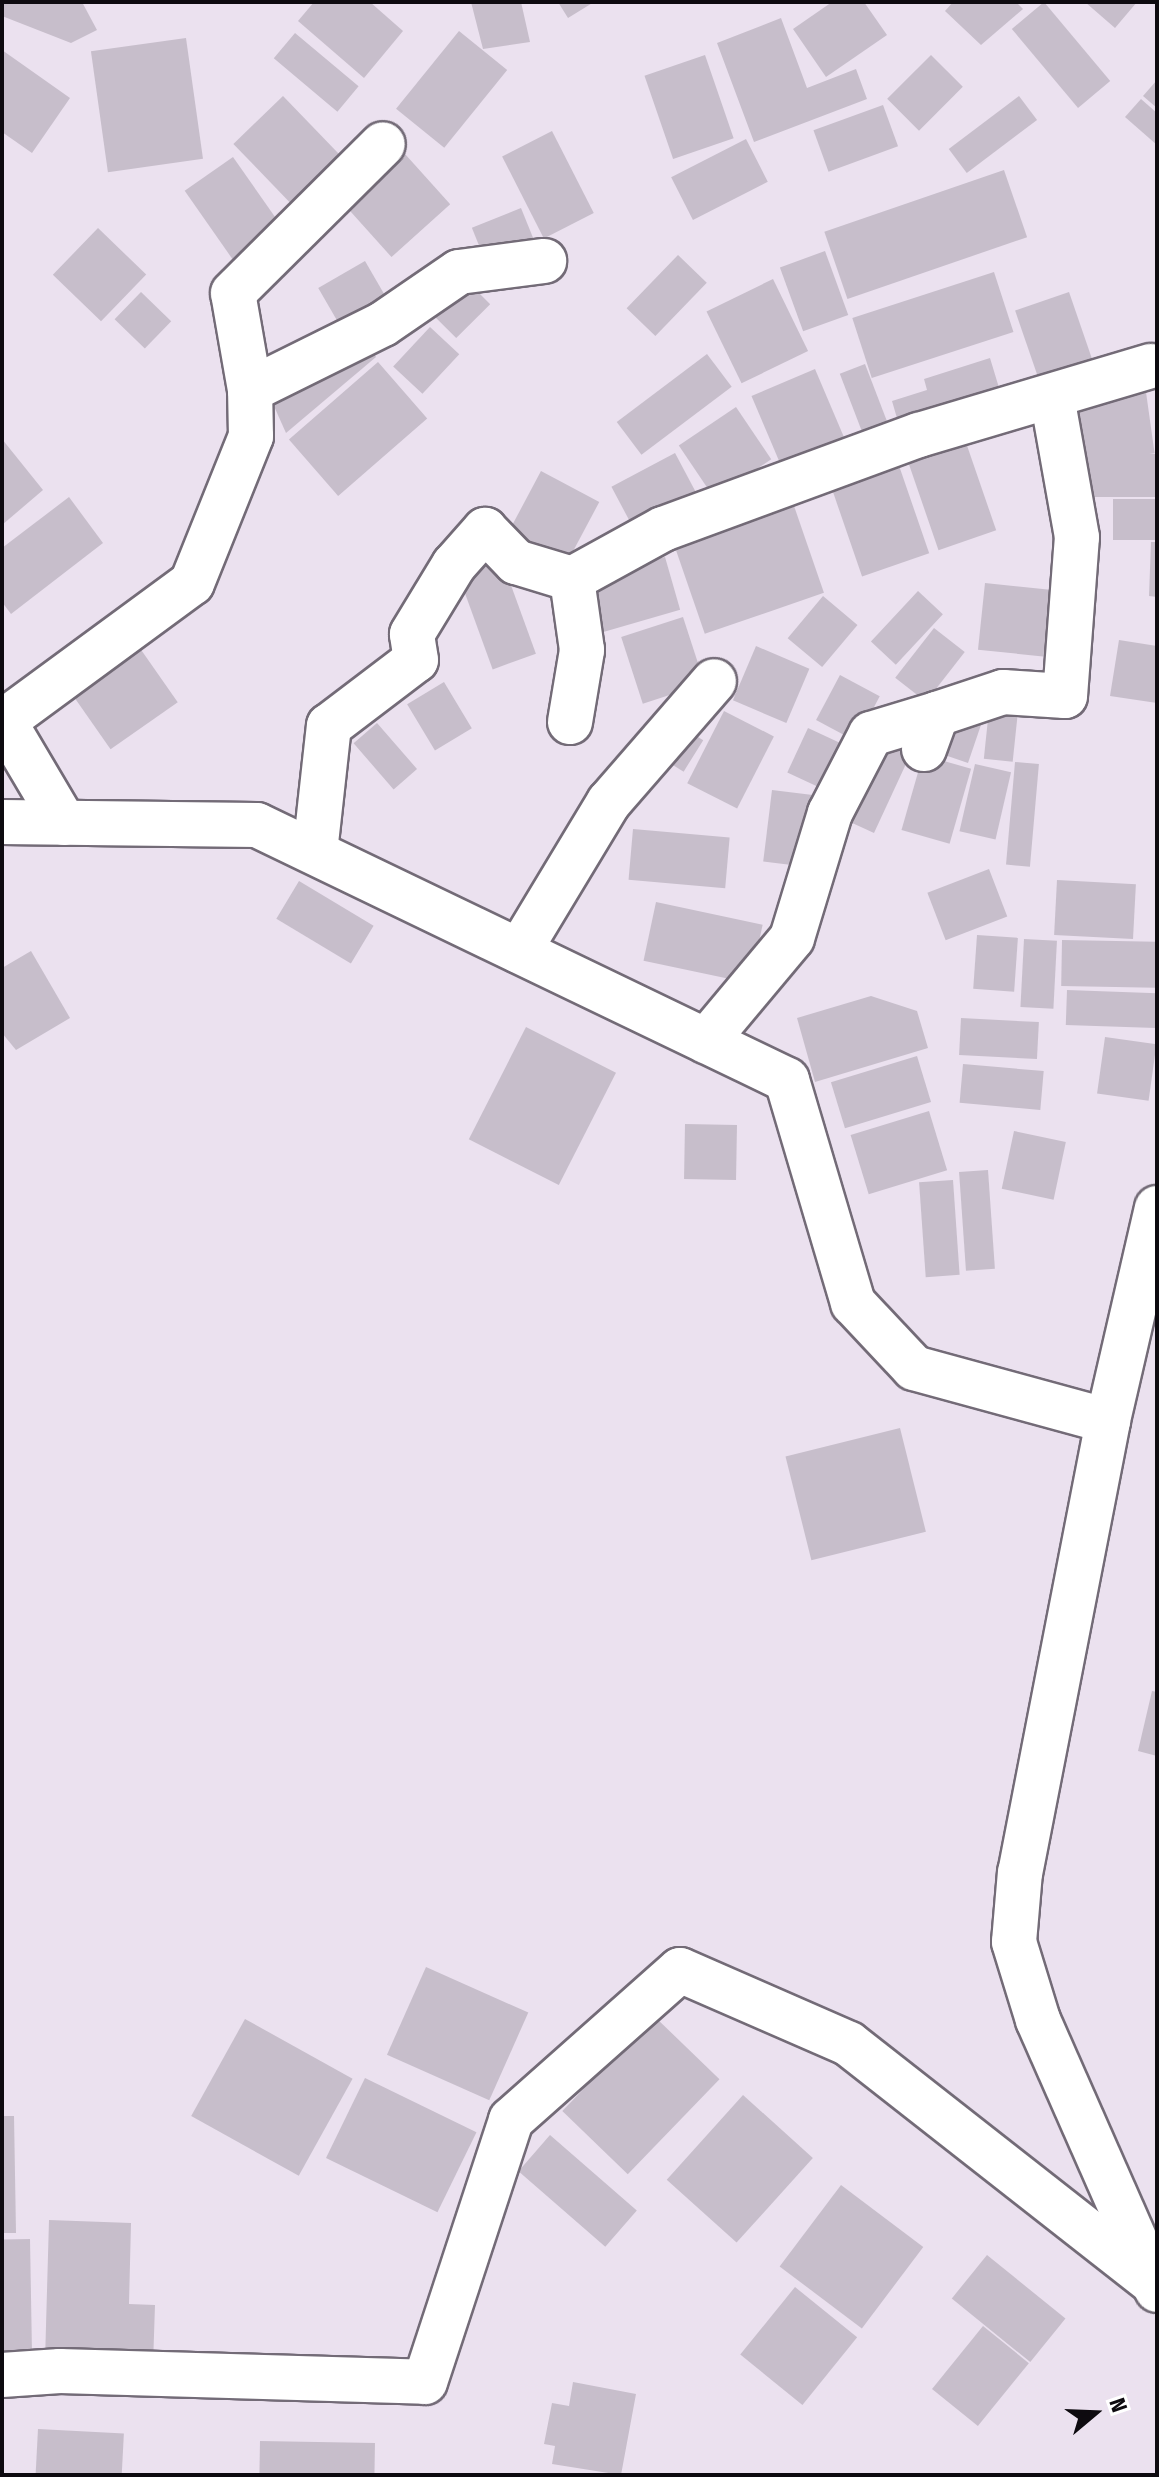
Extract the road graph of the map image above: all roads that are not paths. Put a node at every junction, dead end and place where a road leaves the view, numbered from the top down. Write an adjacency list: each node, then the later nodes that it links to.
1 (383, 144): 4 (street)
2 (544, 261): 4 (street)
3 (1155, 360): 5 (street)
4 (250, 390): 8 (street)
5 (1052, 397): 6 (street); 14 (street)
6 (572, 579): 9 (street); 12 (street)
7 (714, 681): 13 (street)
8 (3, 720): 11 (street)
9 (570, 722)
10 (2, 822): 11 (street)
11 (64, 823): 12 (street)
12 (315, 852): 13 (street)
13 (519, 951): 14 (street)
14 (706, 1041): 16 (street)
15 (1157, 1208): 16 (street)
16 (1108, 1421): 17 (street)
17 (1155, 2286): 18 (street)
18 (2, 2375)

